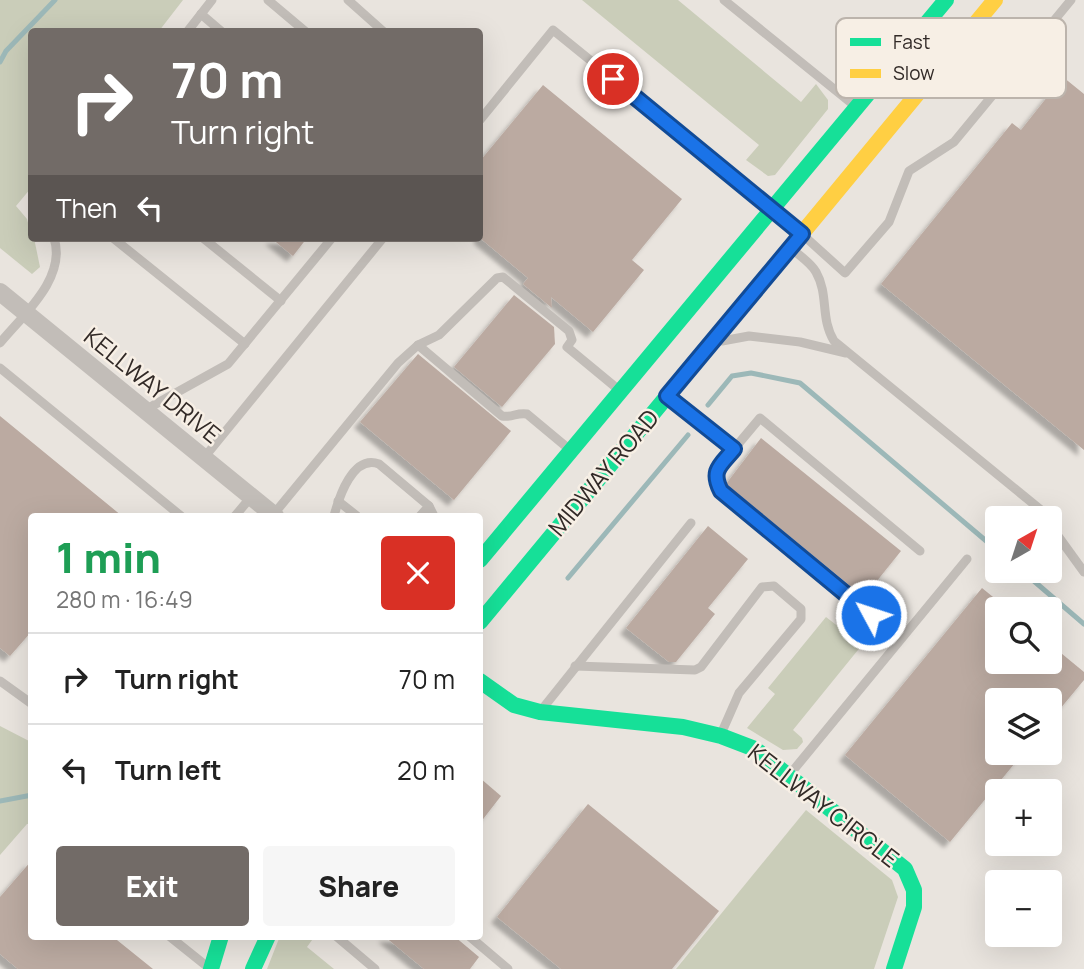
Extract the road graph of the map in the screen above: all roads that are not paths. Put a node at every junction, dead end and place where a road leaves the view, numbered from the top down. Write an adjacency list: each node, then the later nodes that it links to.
1 (212, 0): 8 (lane)
2 (268, 0): 14 (lane)
3 (348, 0): 15 (lane)
4 (724, 0): 16 (lane)
5 (946, 0): 9 (main road, MIDWAY ROAD)
6 (995, 0): 10 (main road, MIDWAY ROAD)
7 (1071, 0): 11 (lane)
8 (201, 14): 12 (lane); 13 (lane)
9 (931, 18)
10 (978, 18)
11 (1056, 18)
12 (190, 28)
13 (217, 28)
14 (301, 28)
15 (380, 28)
16 (836, 90)
17 (846, 98): 21 (lane)
18 (864, 98): 21 (main road, MIDWAY ROAD)
19 (903, 98): 23 (main road, MIDWAY ROAD)
20 (990, 98): 23 (lane)
21 (857, 107): 23 (main road, MIDWAY ROAD)
22 (483, 116): 23 (lane)
23 (787, 221): 29 (main road, MIDWAY ROAD); 39 (main road, MIDWAY ROAD)
24 (55, 242): 32 (lane)
25 (118, 242): 34 (lane)
26 (208, 242): 31 (lane)
27 (328, 242): 31 (lane)
28 (380, 242): 44 (lane)
29 (790, 248): 35 (main road, MIDWAY ROAD); 37 (lane)
30 (0, 292): 32 (street, KELLWAY DRIVE)
31 (281, 301): 34 (lane)
32 (24, 313): 33 (lane); 41 (street, KELLWAY DRIVE)
33 (0, 343)
34 (245, 344): 41 (lane)
35 (711, 344): 37 (lane); 40 (main road, MIDWAY ROAD)
36 (418, 345): 39 (lane); 43 (lane); 52 (lane)
37 (848, 353): 48 (lane)
38 (0, 368): 49 (lane)
39 (621, 391): 43 (main road, MIDWAY ROAD)
40 (667, 396): 42 (lane); 64 (main road, MIDWAY ROAD)
41 (144, 411): 44 (street, KELLWAY DRIVE)
42 (734, 449): 59 (lane); 63 (lane)
43 (570, 450): 60 (main road, MIDWAY ROAD)
44 (203, 459): 45 (street, KELLWAY DRIVE)
45 (251, 497): 50 (lane); 51 (street, KELLWAY DRIVE)
46 (338, 501): 47 (lane); 53 (lane); 54 (lane)
47 (429, 506): 55 (lane); 56 (lane)
48 (1036, 506)
49 (177, 513)
50 (238, 513)
51 (270, 513)
52 (276, 513)
53 (335, 513)
54 (353, 513)
55 (423, 513)
56 (432, 513)
57 (691, 523): 65 (lane)
58 (1062, 542): 62 (lane)
59 (920, 551)
60 (483, 556)
61 (967, 559): 71 (lane)
62 (1084, 572)
63 (871, 615)
64 (483, 618)
65 (575, 666): 69 (lane); 70 (lane)
66 (0, 681): 68 (lane)
67 (483, 683): 69 (main road, KELLWAY CIRCLE)
68 (28, 701)
69 (540, 712): 70 (main road, KELLWAY CIRCLE)
70 (721, 736): 71 (main road, KELLWAY CIRCLE)
71 (790, 775): 81 (main road, KELLWAY CIRCLE)
72 (174, 940): 77 (lane)
73 (220, 940): 77 (main road)
74 (266, 940): 78 (main road)
75 (341, 940): 79 (lane)
76 (474, 940): 80 (lane)
77 (211, 969)
78 (253, 969)
79 (375, 969)
80 (508, 969)
81 (895, 969)

